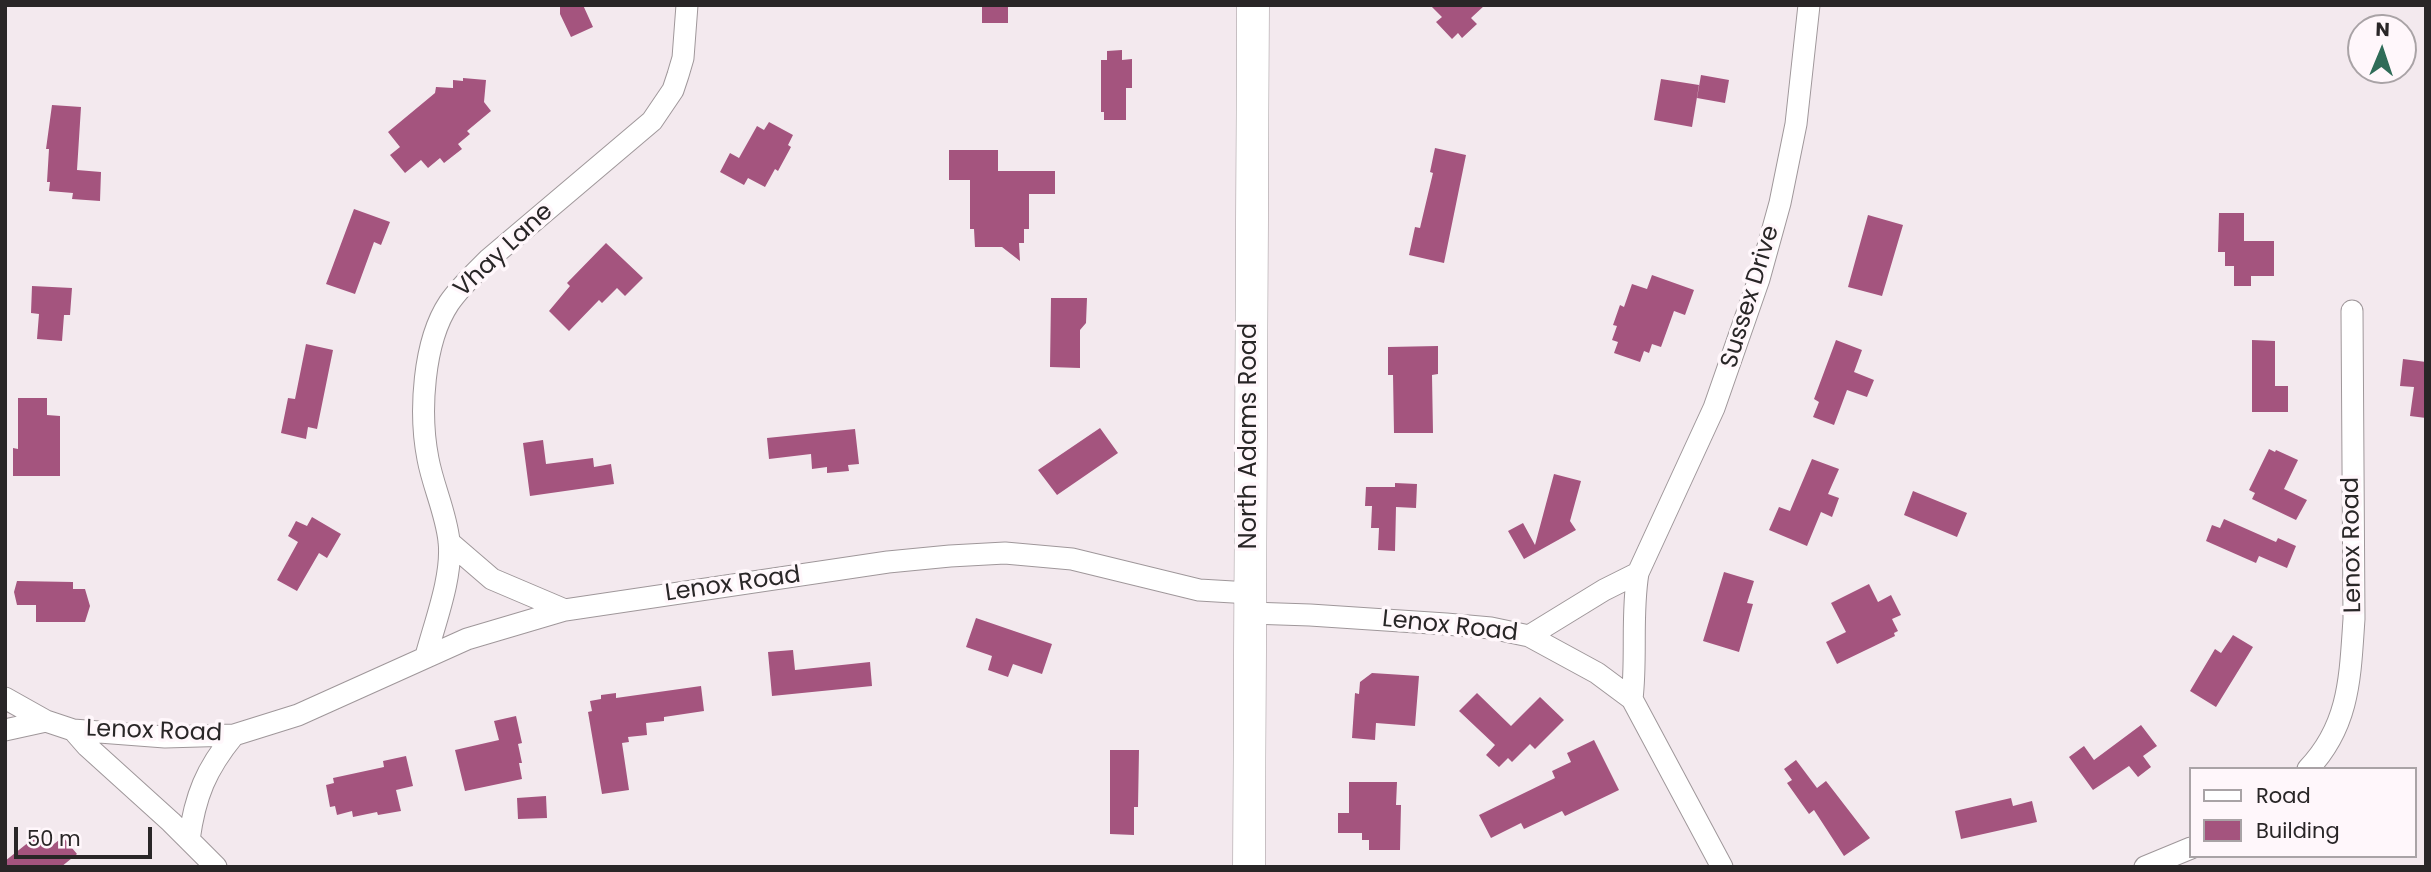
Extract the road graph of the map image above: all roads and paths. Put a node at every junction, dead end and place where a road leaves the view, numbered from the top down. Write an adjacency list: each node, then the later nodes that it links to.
1 (687, 5): 5 (street, Vhay Lane)
2 (1253, 5): 7 (street, North Adams Road)
3 (1809, 5): 6 (street, Sussex Drive)
4 (2352, 311): 17 (street, Lenox Road)
5 (449, 542): 8 (street); 10 (street, Vhay Lane)
6 (1638, 573): 9 (street); 12 (street, Sussex Drive)
7 (1250, 603): 8 (street, Lenox Road); 9 (street, Lenox Road); 21 (street, North Adams Road)
8 (565, 610): 10 (street, Lenox Road)
9 (1529, 636): 12 (street, Lenox Road)
10 (426, 656): 16 (street, Lenox Road)
11 (5, 698): 13 (street)
12 (1632, 699): 22 (street)
13 (46, 721): 14 (street); 15 (street)
14 (5, 730)
15 (73, 730): 16 (street, Lenox Road); 18 (street)
16 (234, 735): 18 (street, Lenox Road)
17 (2309, 767)
18 (189, 839): 20 (street)
19 (2190, 848): 23 (street)
20 (216, 867)
21 (1249, 867)
22 (1722, 867)
23 (2145, 867)

